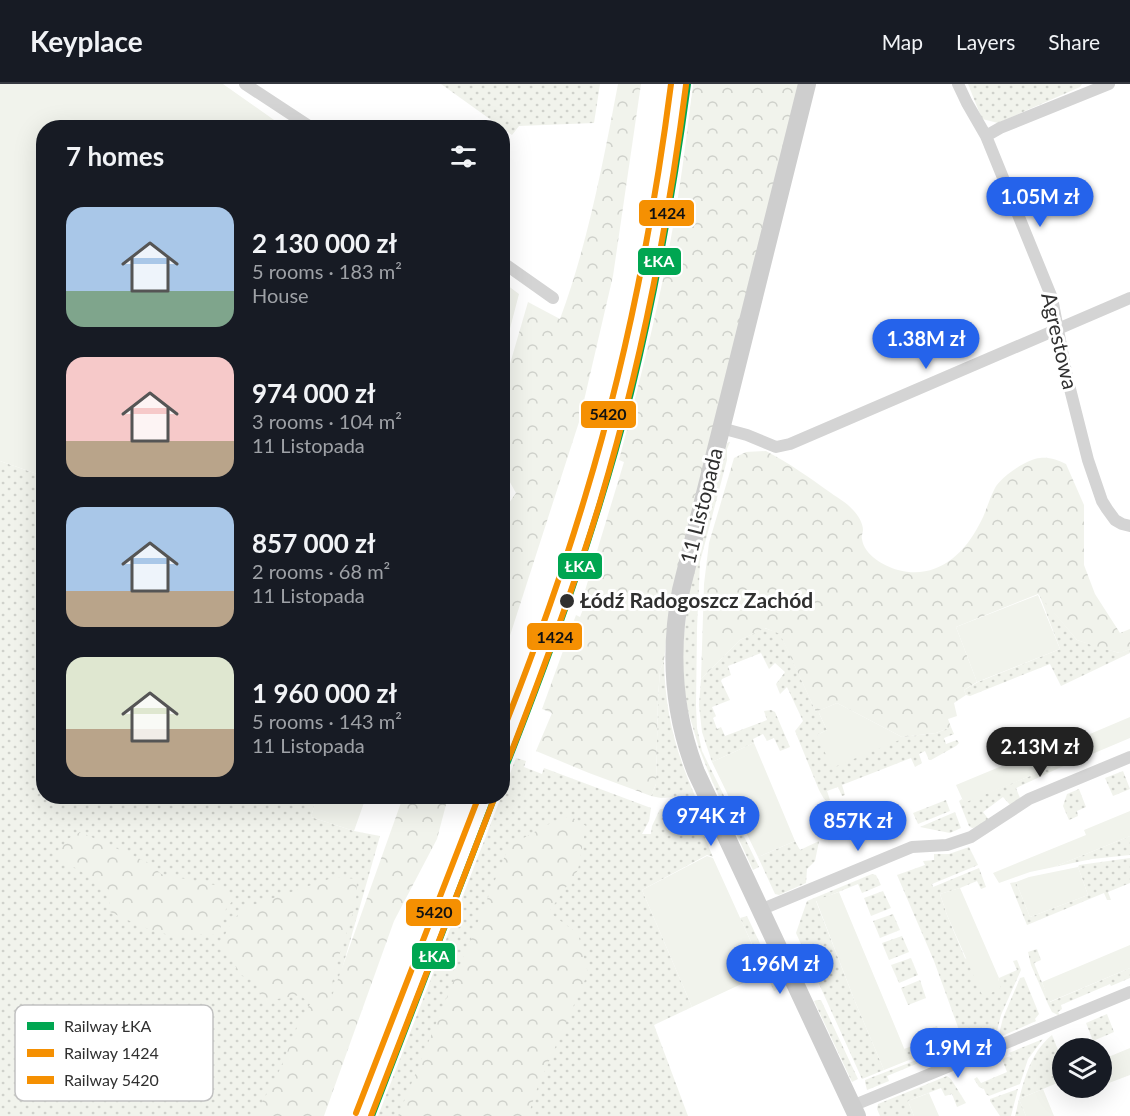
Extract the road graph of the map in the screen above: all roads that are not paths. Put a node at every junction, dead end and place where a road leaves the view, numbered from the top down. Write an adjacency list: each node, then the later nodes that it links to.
1 (245, 84): 5 (street)
2 (807, 84): 11 (street, 11 Listopada)
3 (958, 84): 6 (street, Agrestowa)
4 (1109, 84): 6 (street)
5 (300, 120)
6 (986, 136): 10 (street, Agrestowa)
7 (510, 268): 8 (street)
8 (553, 298)
9 (1130, 298): 10 (street)
10 (1058, 330): 11 (street); 12 (street, Agrestowa)
11 (721, 428): 14 (street, 11 Listopada)
12 (1130, 526)
13 (1130, 757): 14 (street)
14 (760, 910): 16 (street, 11 Listopada)
15 (1130, 992): 16 (street)
16 (854, 1111)

